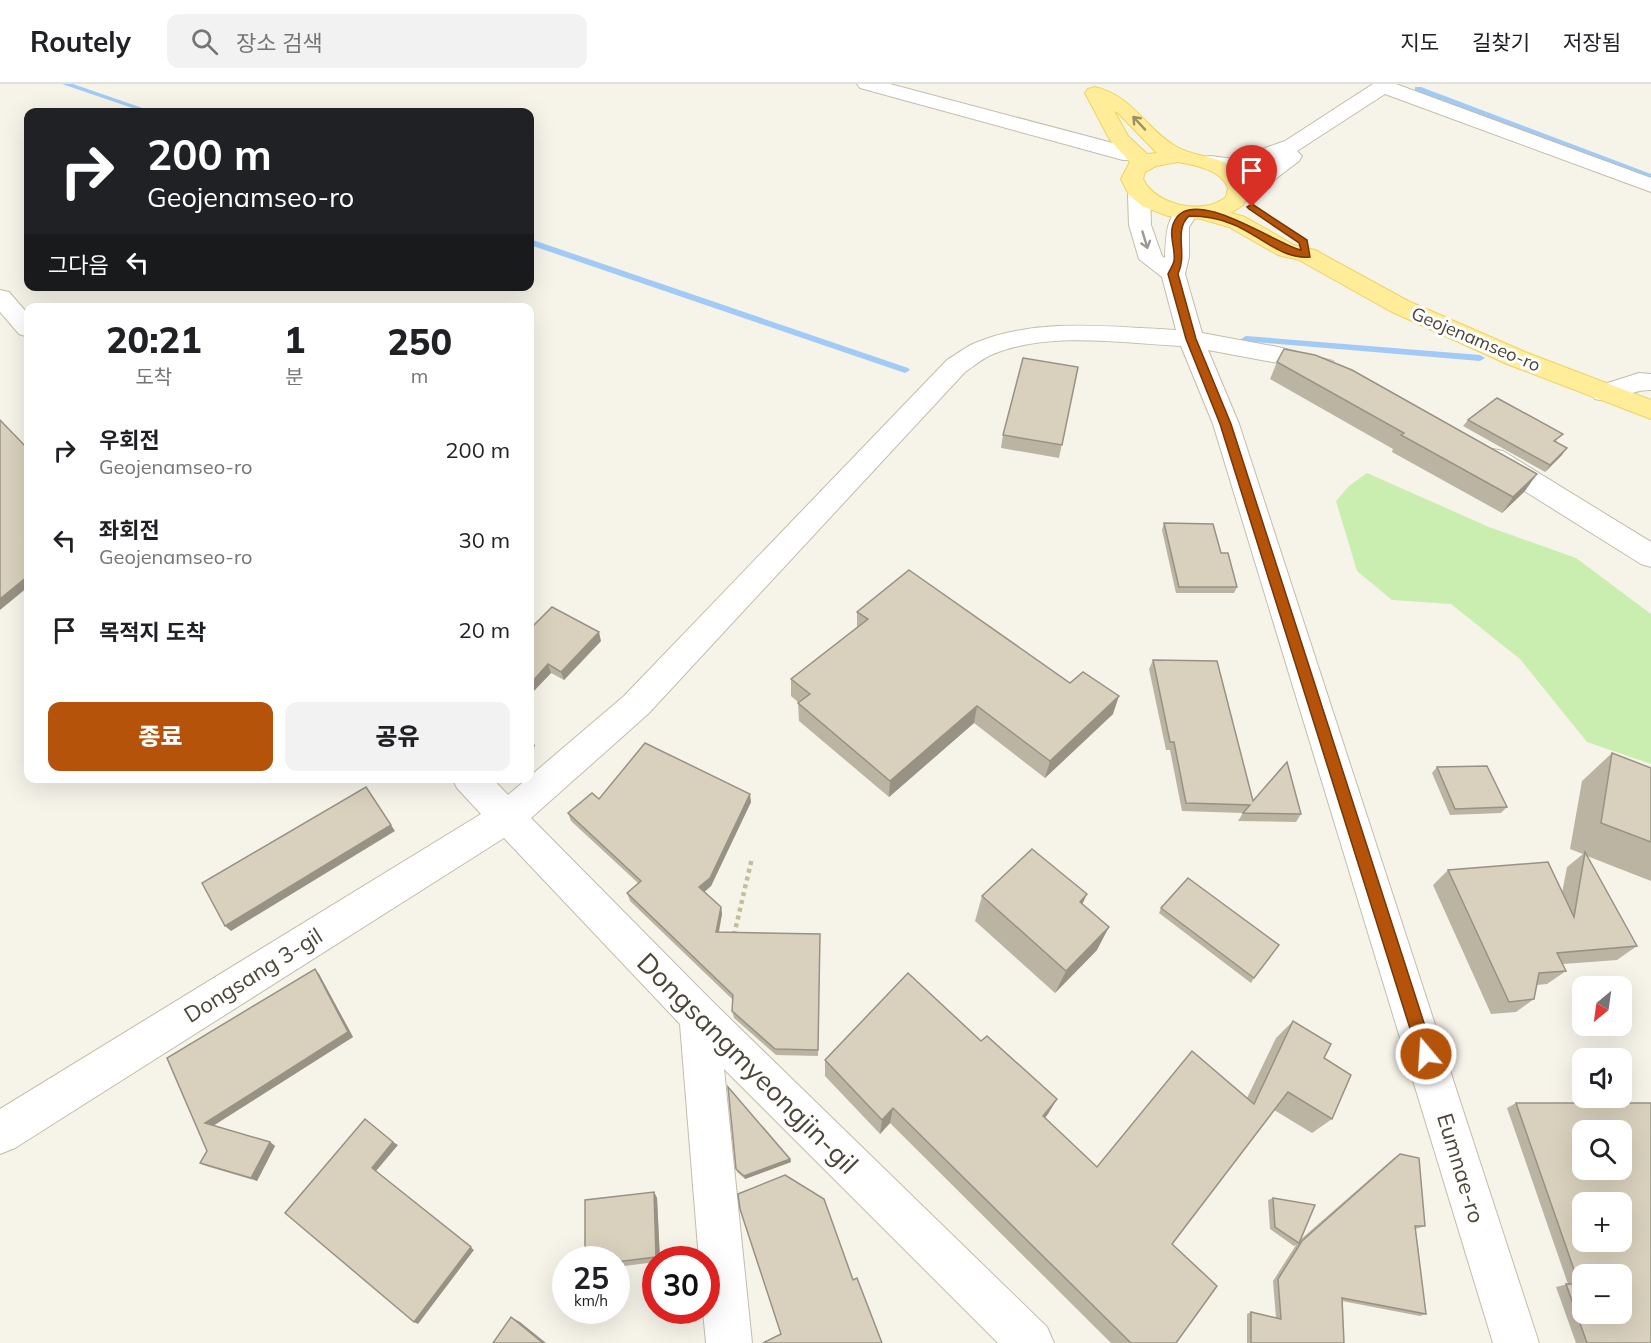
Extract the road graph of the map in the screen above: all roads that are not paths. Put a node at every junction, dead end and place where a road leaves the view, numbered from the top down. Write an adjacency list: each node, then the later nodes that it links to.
1 (867, 84): 5 (street)
2 (1384, 85): 6 (street); 10 (street)
3 (1093, 89): 4 (main road); 7 (main road, one-way to 3)
4 (1116, 133): 5 (street); 8 (main road)
5 (1097, 146): 8 (street)
6 (1292, 146): 9 (street); 12 (street)
7 (1178, 156): 8 (main road); 9 (main road)
8 (1137, 159): 11 (main road)
9 (1211, 162): 12 (main road)
10 (1651, 185)
11 (1139, 195): 13 (main road, Geojenamseo-ro); 15 (street, one-way to 15)
12 (1238, 196): 13 (main road); 14 (main road, Geojenamseo-ro)
13 (1196, 213): 14 (main road, Geojenamseo-ro); 15 (street, Eumnae-ro)
14 (1307, 255): 21 (main road, Geojenamseo-ro)
15 (1173, 274): 18 (street, Eumnae-ro)
16 (0, 297): 17 (street)
17 (24, 324)
18 (1191, 339): 19 (street, Dongsang 3-gil); 26 (street, Dongsang 3-gil); 31 (street, Eumnae-ro)
19 (1344, 375)
20 (1651, 382): 21 (street)
21 (1604, 393): 22 (main road, Geojenamseo-ro)
22 (1651, 410)
23 (1469, 444): 24 (street)
24 (1651, 556)
25 (474, 783): 26 (street, Dongsangmyeongjin-gil)
26 (507, 817): 27 (street, Dongsangmyeongjin-gil); 28 (street, Dongsang 3-gil)
27 (699, 1016): 29 (street); 30 (street, Dongsangmyeongjin-gil)
28 (0, 1133)
29 (729, 1343)
30 (1031, 1343)
31 (1516, 1343)

